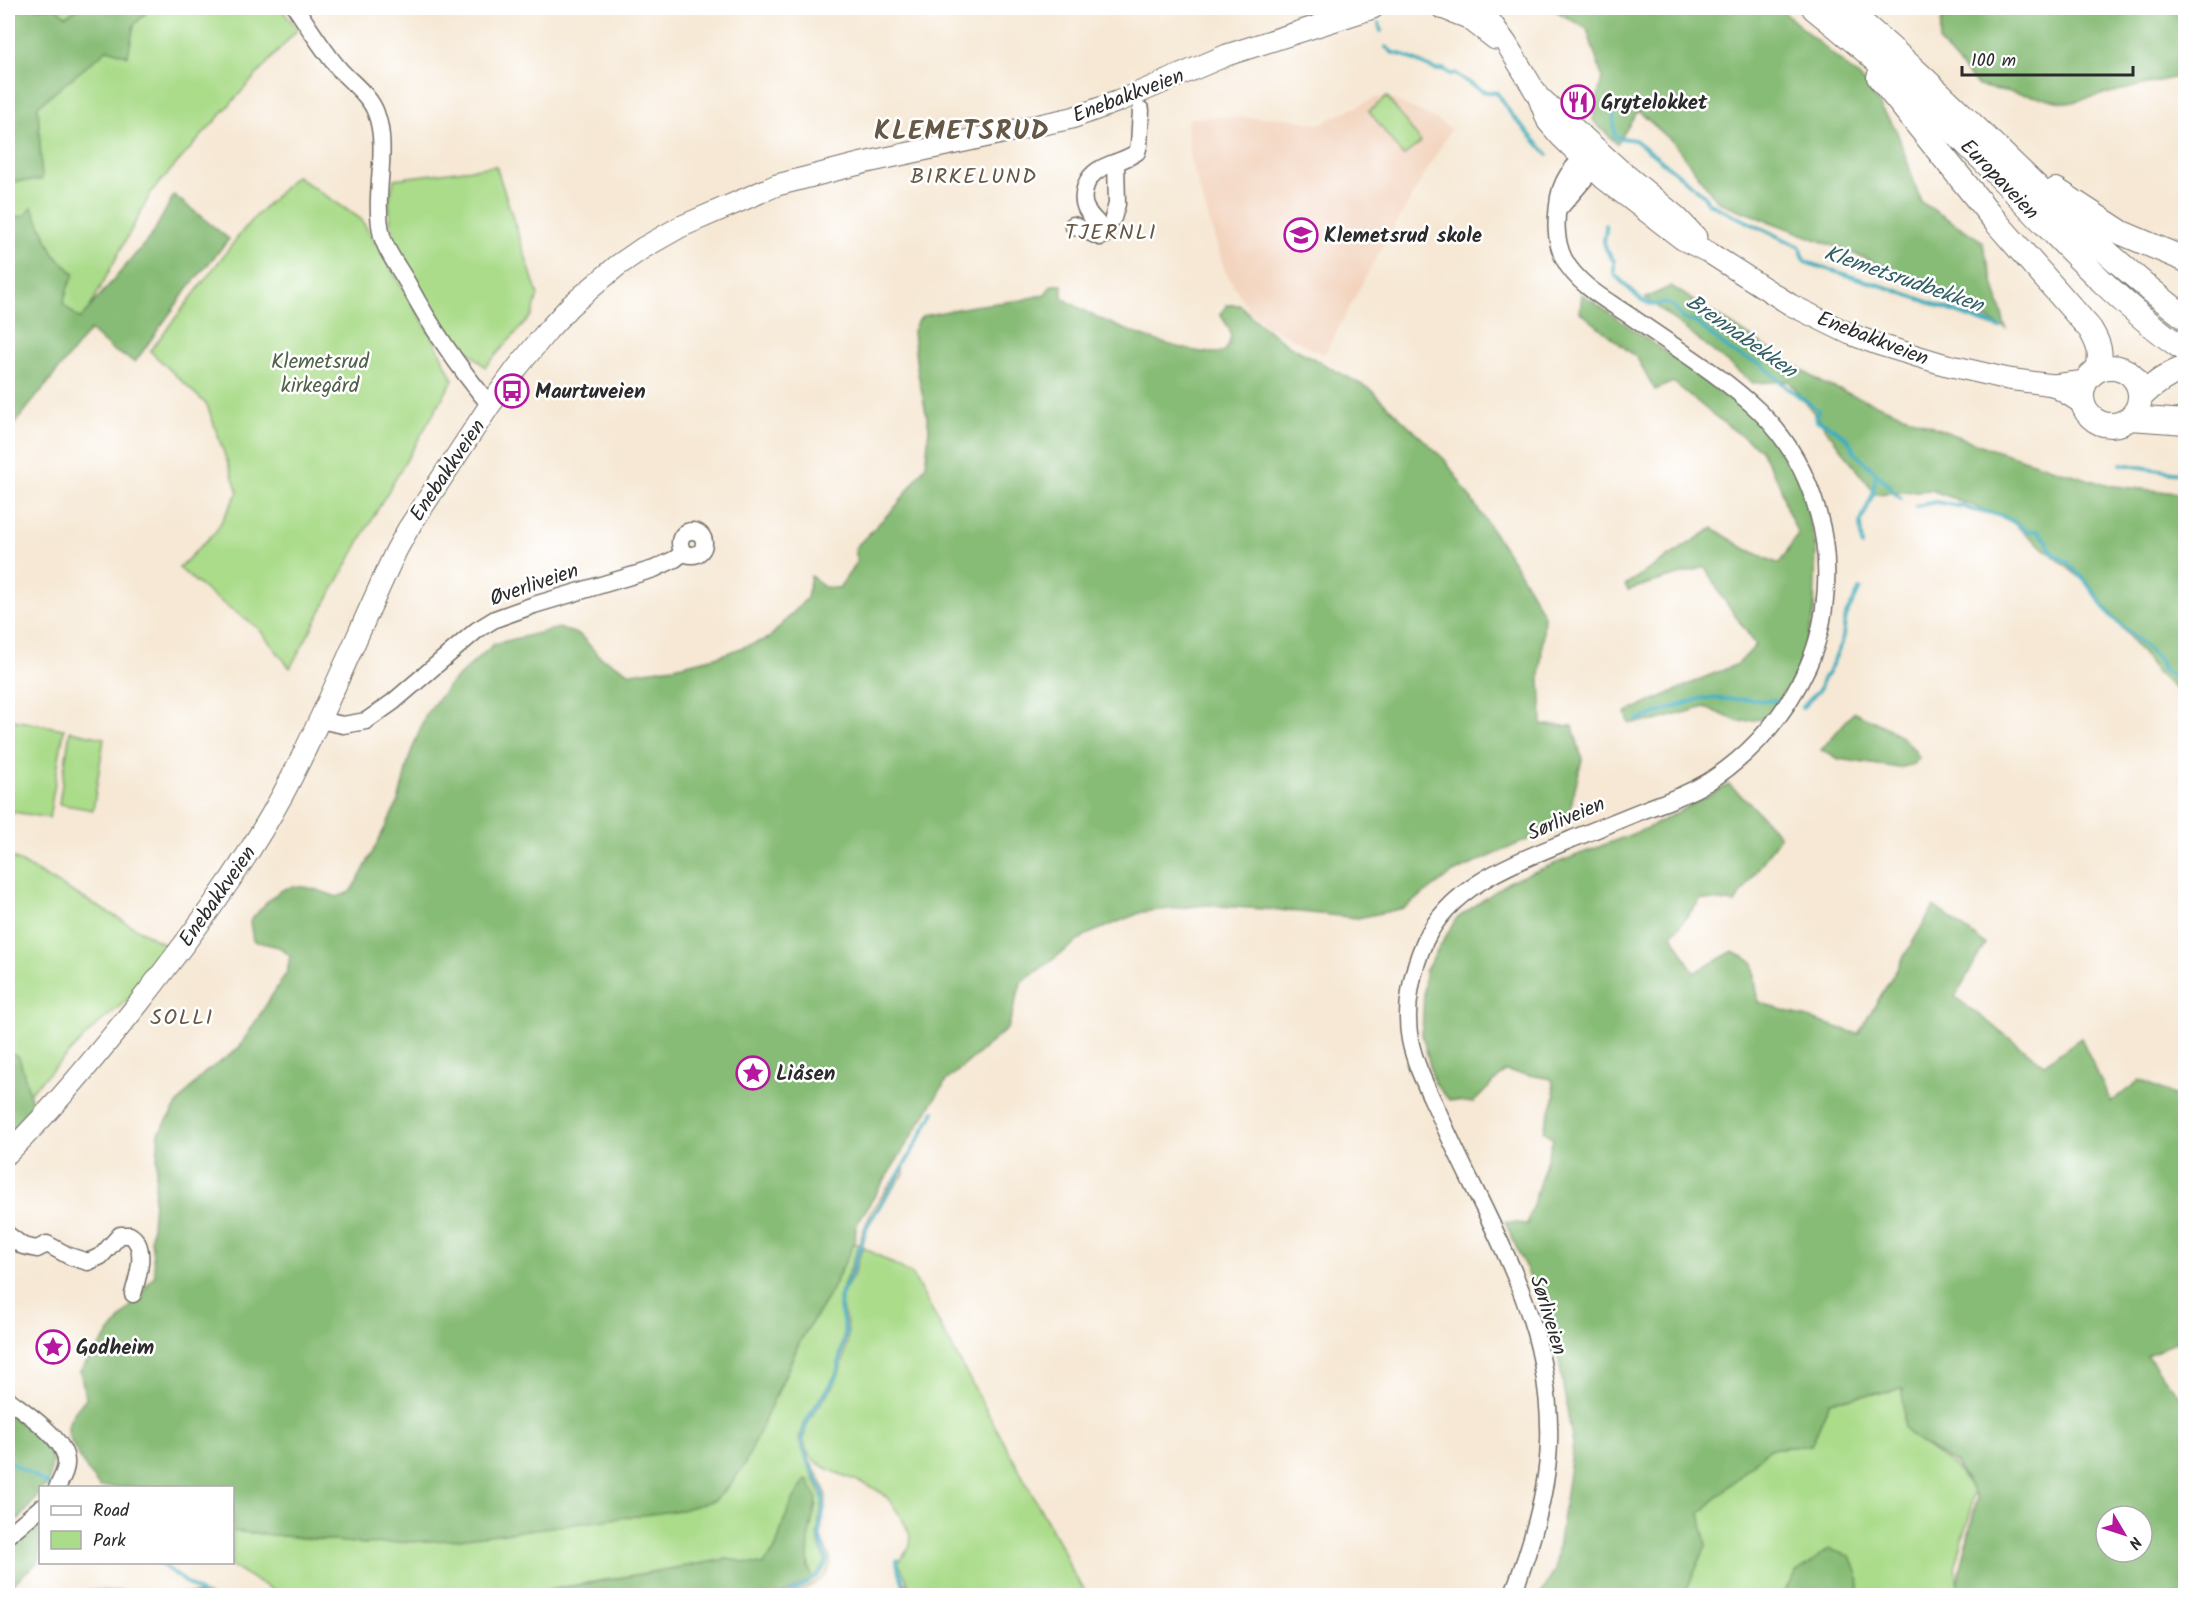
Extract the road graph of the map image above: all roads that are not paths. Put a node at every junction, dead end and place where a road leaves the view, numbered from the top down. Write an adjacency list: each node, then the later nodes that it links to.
1 (297, 8): 22 (street)
2 (1373, 8): 22 (main road, Enebakkveien)
3 (1442, 8): 9 (main road)
4 (1481, 8): 9 (main road, Enebakkveien)
5 (1501, 8): 9 (main road, Enebakkveien)
6 (1814, 8): 8 (highway, Europaveien)
7 (1844, 8): 11 (highway, Europaveien)
8 (1852, 38): 18 (highway, Europaveien); 21 (highway)
9 (1508, 47): 12 (main road, Enebakkveien)
10 (1142, 110): 13 (street)
11 (2001, 152): 16 (highway); 17 (highway, Europaveien)
12 (1591, 160): 21 (main road, Enebakkveien); 34 (street, Sørliveien)
13 (1116, 162): 14 (street); 15 (street)
14 (1113, 218)
15 (1073, 225)
16 (2186, 260)
17 (2186, 318)
18 (2186, 351)
19 (2174, 372): 20 (highway); 23 (highway)
20 (2130, 374): 21 (highway); 23 (highway)
21 (2089, 385): 23 (highway)
22 (490, 405): 26 (main road, Enebakkveien)
23 (2135, 407): 24 (highway)
24 (2186, 422)
25 (684, 552): 26 (street, Øverliveien)
26 (320, 717): 27 (main road, Enebakkveien)
27 (8, 1153)
28 (8, 1235): 29 (street)
29 (133, 1294)
30 (8, 1399): 31 (street)
31 (58, 1486)
32 (39, 1509): 33 (street)
33 (8, 1535)
34 (1512, 1596)

